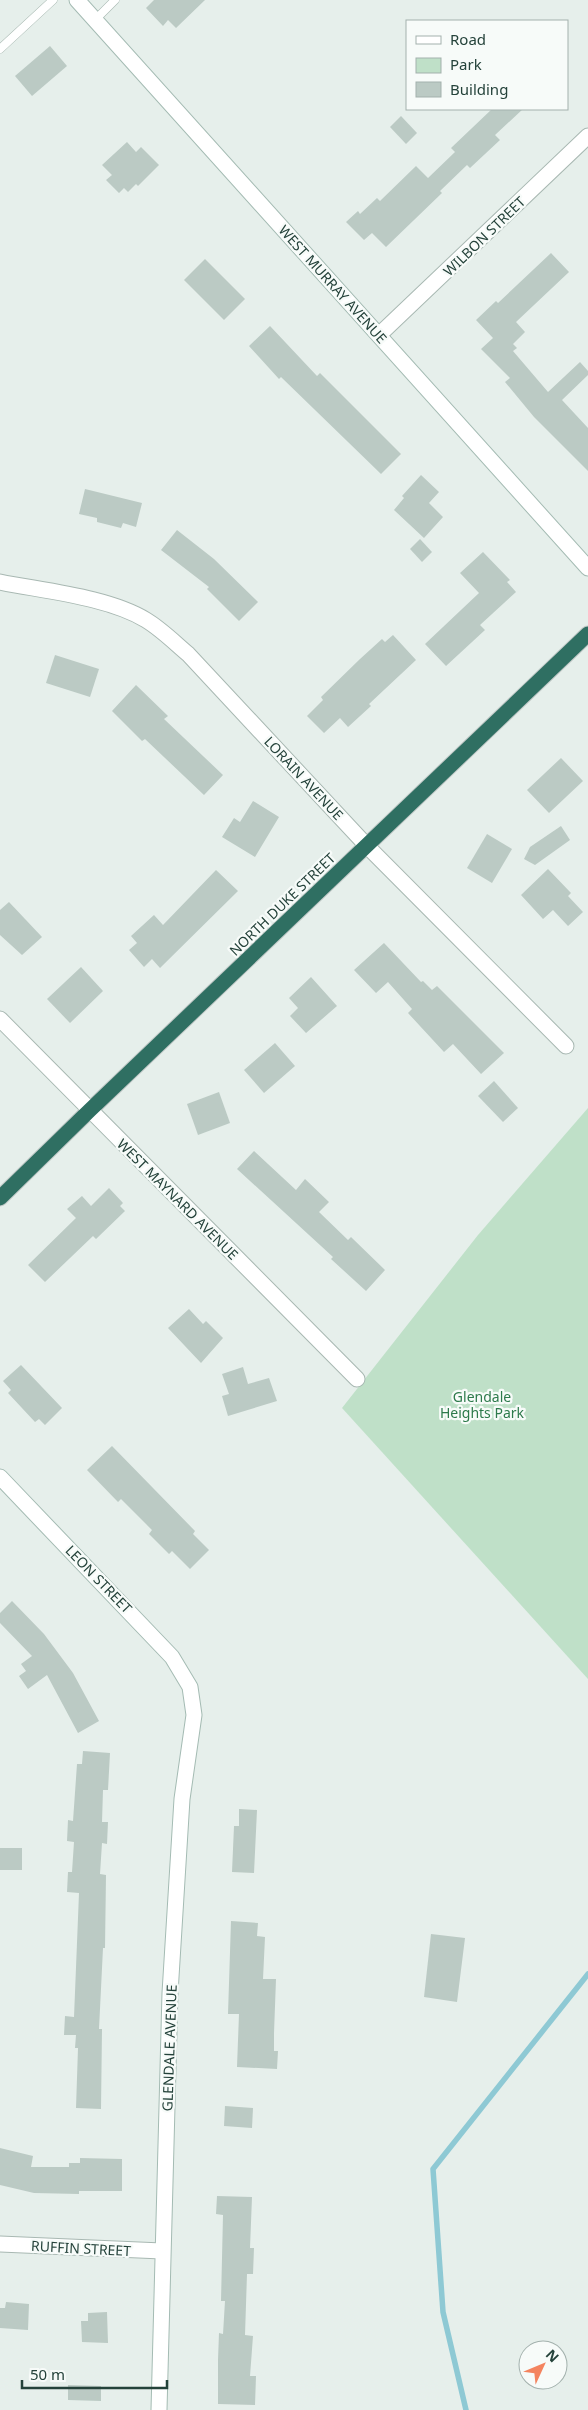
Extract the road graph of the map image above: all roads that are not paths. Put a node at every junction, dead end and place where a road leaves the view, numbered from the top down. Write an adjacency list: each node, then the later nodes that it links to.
1 (53, 0): 5 (lane)
2 (77, 0): 4 (street, WEST MURRAY AVENUE)
3 (115, 0): 4 (lane)
4 (95, 20): 7 (street, WEST MURRAY AVENUE)
5 (0, 48)
6 (588, 136): 7 (street, WILBON STREET)
7 (379, 336): 8 (street, WEST MURRAY AVENUE)
8 (588, 568)
9 (0, 582): 11 (street, LORAIN AVENUE)
10 (588, 634): 11 (highway, NORTH DUKE STREET)
11 (367, 846): 13 (street, LORAIN AVENUE); 14 (highway, NORTH DUKE STREET)
12 (0, 1019): 14 (street, WEST MAYNARD AVENUE)
13 (566, 1046)
14 (90, 1110): 15 (highway, NORTH DUKE STREET); 16 (street, WEST MAYNARD AVENUE)
15 (0, 1198)
16 (357, 1379)
17 (0, 1477): 18 (street, LEON STREET)
18 (190, 1687): 20 (street, GLENDALE AVENUE)
19 (0, 2244): 20 (street, RUFFIN STREET)
20 (162, 2251): 21 (street, GLENDALE AVENUE)
21 (159, 2410)

